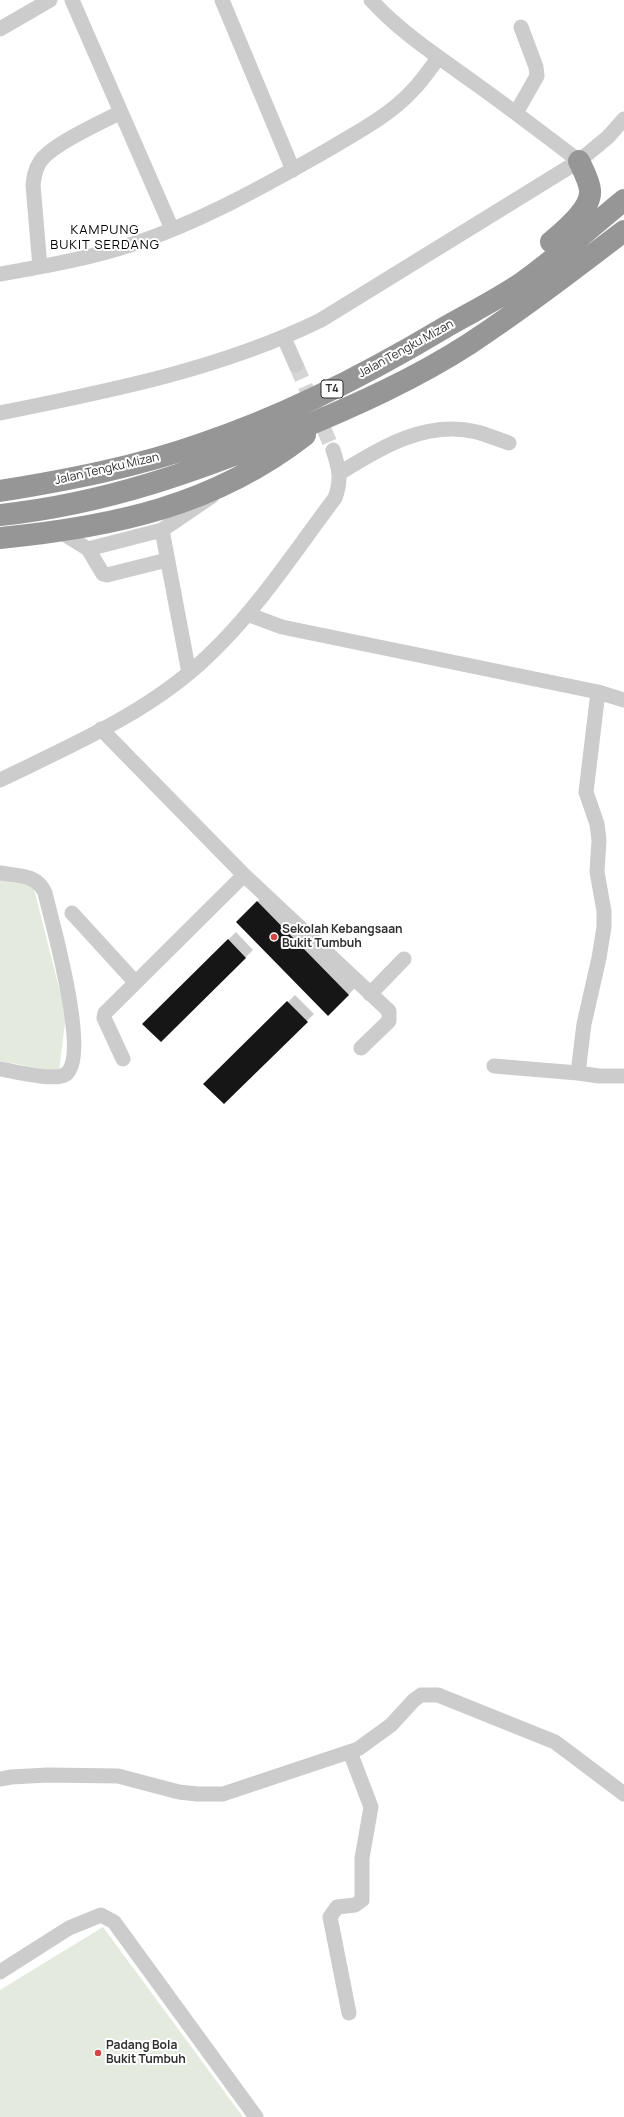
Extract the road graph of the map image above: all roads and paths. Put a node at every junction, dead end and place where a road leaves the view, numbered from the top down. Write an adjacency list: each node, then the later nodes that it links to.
1 (50, 0): 6 (street)
2 (72, 0): 8 (street)
3 (222, 0): 12 (street)
4 (371, 0): 7 (street)
5 (521, 27): 9 (street)
6 (0, 29)
7 (438, 58): 9 (street); 12 (street)
8 (121, 112): 14 (street); 16 (street)
9 (516, 113): 11 (street)
10 (624, 119): 11 (street)
11 (579, 161): 18 (highway); 19 (street)
12 (293, 170): 14 (street)
13 (624, 200): 18 (highway, Jalan Tengku Mizan / T4)
14 (172, 229): 16 (street)
15 (624, 231): 22 (highway, Jalan Tengku Mizan / T4)
16 (40, 267): 17 (street)
17 (0, 274)
18 (458, 320): 27 (highway, Jalan Tengku Mizan / T4)
19 (284, 338): 20 (street); 21 (street)
20 (296, 365)
21 (0, 413)
22 (327, 418): 26 (highway); 28 (highway, Jalan Tengku Mizan / T4)
23 (509, 442): 25 (street)
24 (333, 450): 25 (street)
25 (340, 473): 34 (street)
26 (226, 486): 29 (street); 30 (highway)
27 (0, 491)
28 (0, 515)
29 (162, 530): 32 (street); 33 (street)
30 (59, 531): 31 (highway); 32 (street)
31 (0, 538)
32 (88, 549): 33 (street)
33 (167, 560): 35 (street)
34 (247, 614): 35 (street); 36 (street)
35 (189, 673): 38 (street)
36 (598, 692): 37 (street); 50 (street)
37 (624, 700)
38 (101, 729): 39 (street); 41 (street)
39 (0, 780)
40 (0, 873): 49 (street)
41 (244, 875): 44 (street); 45 (street)
42 (72, 913): 44 (street)
43 (404, 959): 45 (street)
44 (135, 982): 47 (street)
45 (370, 994): 46 (street)
46 (361, 1048)
47 (123, 1059)
48 (494, 1066): 50 (street)
49 (0, 1069)
50 (578, 1073): 51 (street)
51 (624, 1076)
52 (350, 1752): 53 (street); 54 (street); 56 (street)
53 (0, 1779)
54 (624, 1794)
55 (0, 1972): 57 (street)
56 (349, 2013)
57 (256, 2117)

